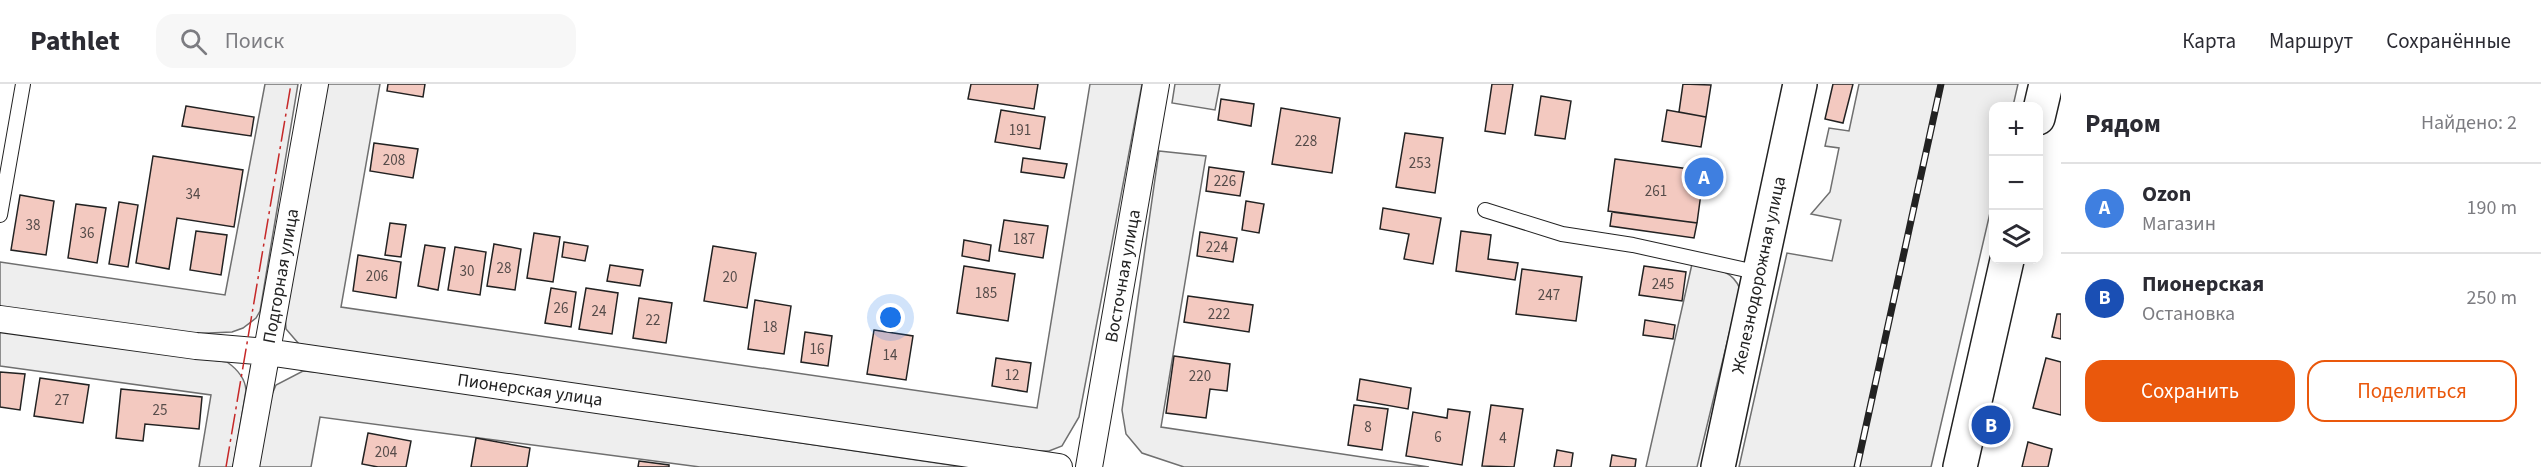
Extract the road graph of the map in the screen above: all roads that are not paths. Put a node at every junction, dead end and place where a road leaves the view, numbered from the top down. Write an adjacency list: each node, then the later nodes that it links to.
1 (23, 84): 8 (lane)
2 (315, 84): 12 (street, Подгорная улица)
3 (1156, 84): 15 (street, Восточная улица)
4 (1800, 84): 10 (street, Железнодорожная улица)
5 (2046, 84): 6 (street)
6 (2042, 102)
7 (1485, 210): 10 (lane)
8 (0, 215)
9 (2006, 264): 17 (street)
10 (1760, 273): 16 (street, Железнодорожная улица)
11 (0, 319): 12 (street, Пионерская улица)
12 (267, 352): 13 (street, Подгорная улица); 14 (street, Пионерская улица)
13 (246, 467)
14 (1059, 467)
15 (1089, 467)
16 (1718, 467)
17 (1960, 467)

